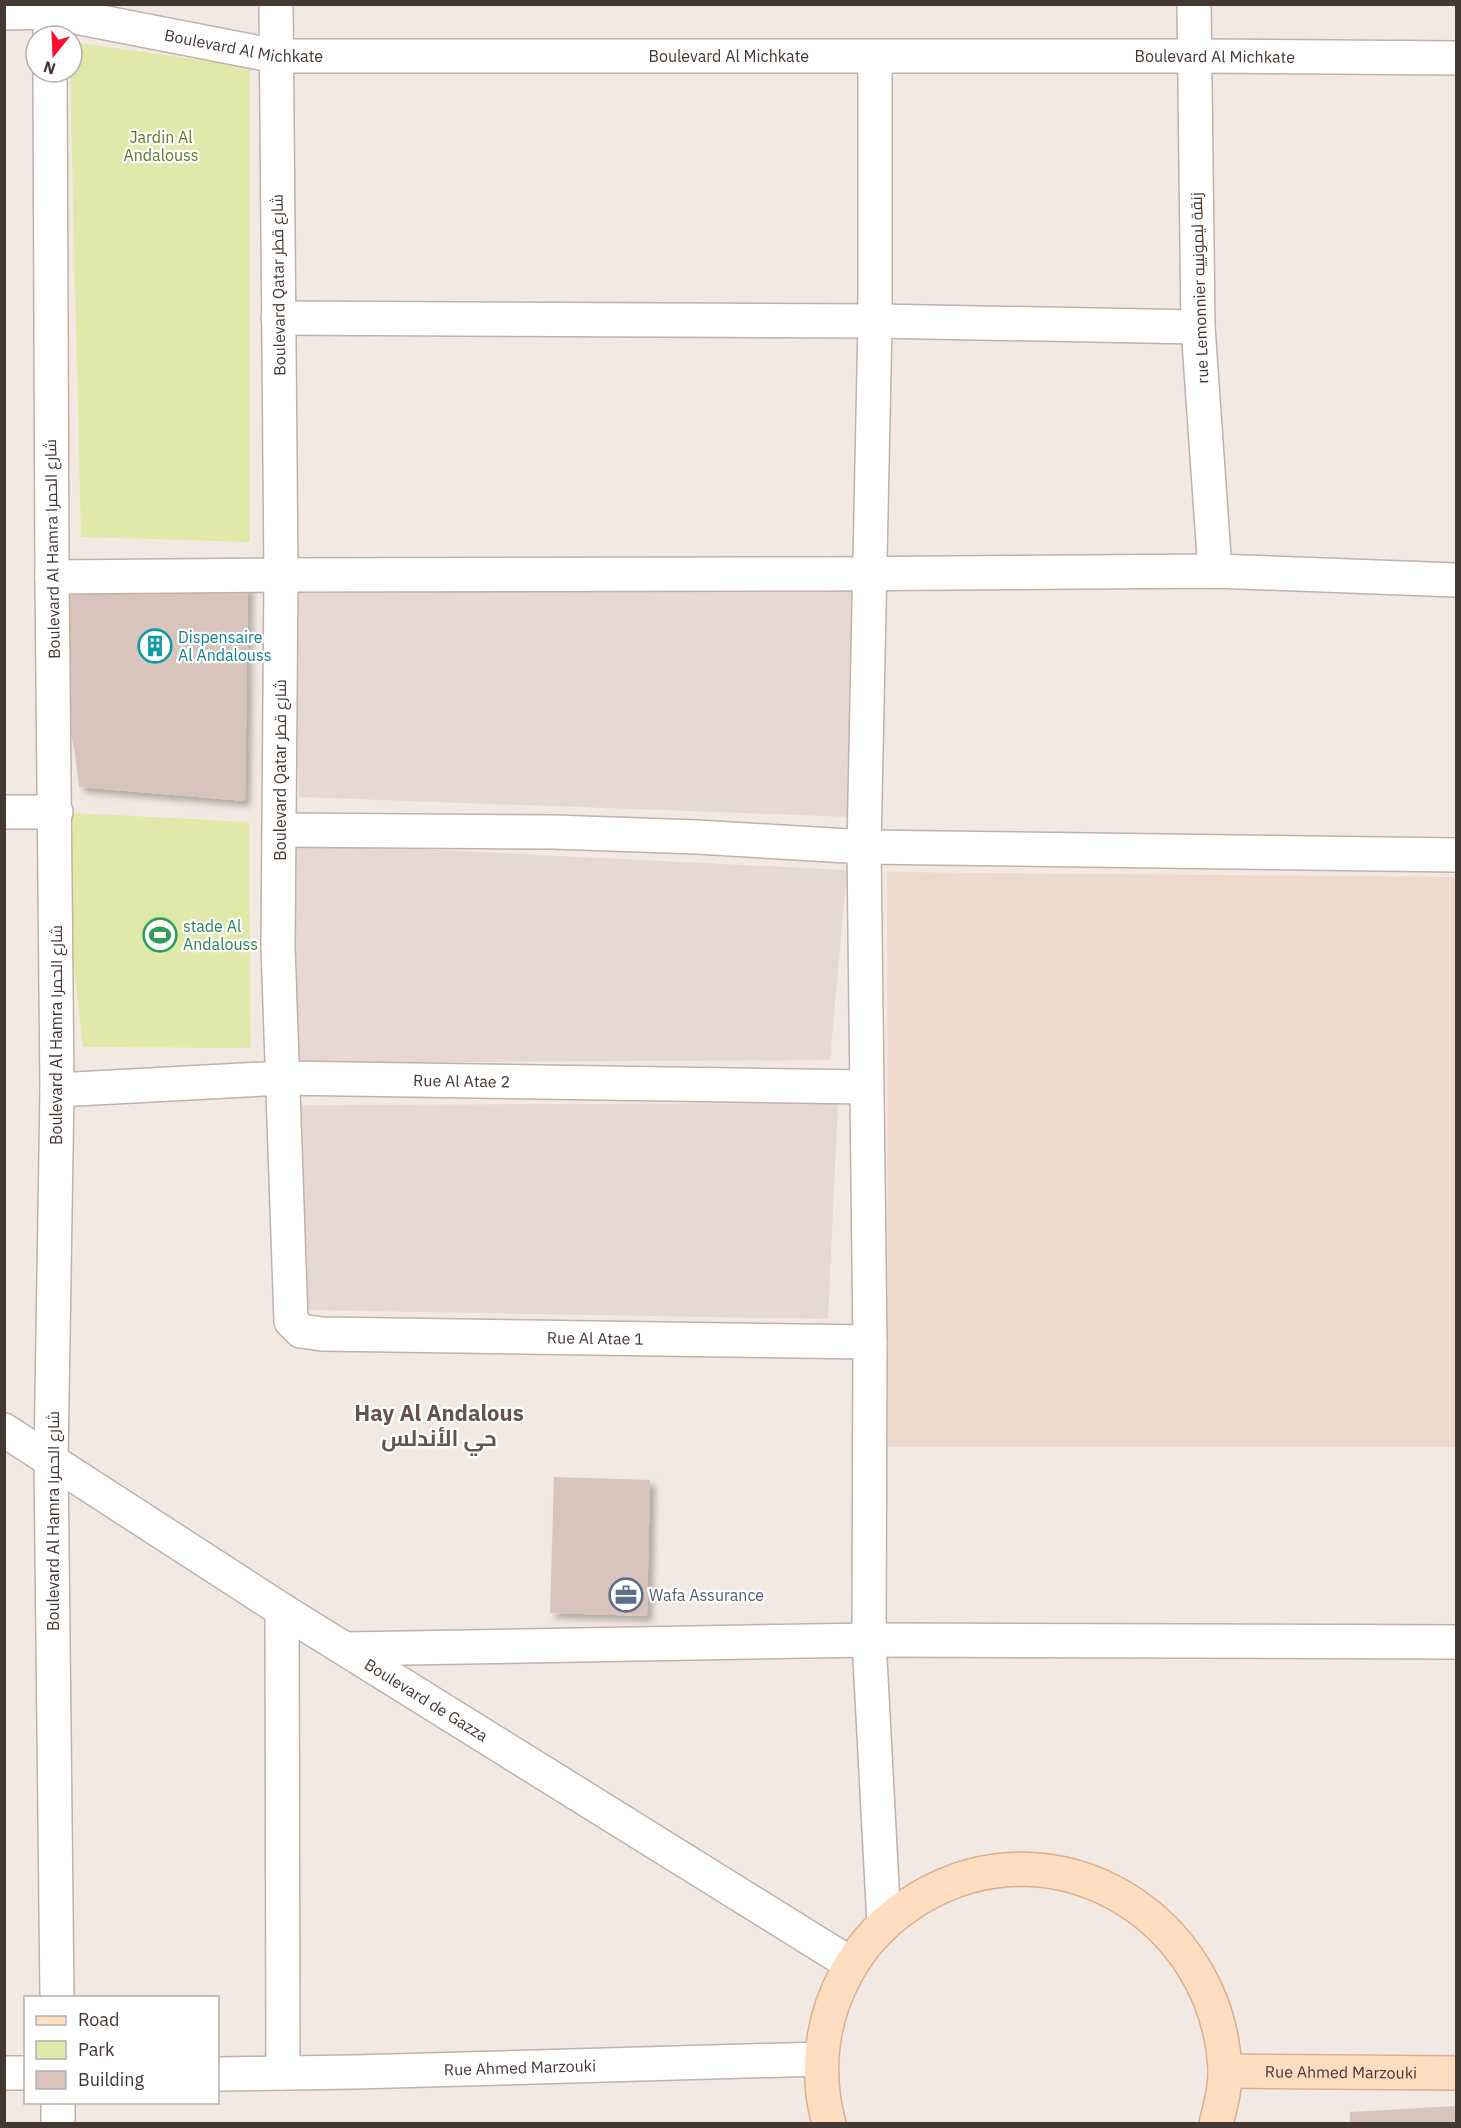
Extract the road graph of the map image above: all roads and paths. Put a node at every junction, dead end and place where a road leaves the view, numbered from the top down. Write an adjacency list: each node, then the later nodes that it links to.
1 (276, 4): 5 (street, Boulevard Qatar شارع قطر)
2 (1194, 4): 6 (street, rue Lemonnier زنقة ليمونييه)
3 (4, 13): 4 (street, Boulevard Al Michkate)
4 (50, 18): 5 (street, Boulevard Al Michkate)
5 (276, 56): 7 (street, Boulevard Al Michkate); 10 (street, Boulevard Qatar شارع قطر)
6 (1195, 56): 7 (street, Boulevard Al Michkate); 8 (street, Boulevard Al Michkate); 12 (street, rue Lemonnier زنقة ليمونييه)
7 (875, 57): 11 (street)
8 (1456, 58)
9 (50, 84): 16 (street, Boulevard Al Hamra شارع الحمرا)
10 (278, 318): 11 (street); 15 (street, Boulevard Qatar شارع قطر)
11 (875, 321): 12 (street); 14 (street)
12 (1198, 327): 13 (street, rue Lemonnier زنقة ليمونييه)
13 (1215, 571): 14 (street); 17 (street)
14 (870, 574): 15 (street); 21 (street)
15 (281, 575): 16 (street); 20 (street, Boulevard Qatar شارع قطر)
16 (52, 577): 19 (street, Boulevard Al Hamra شارع الحمرا)
17 (1456, 580)
18 (4, 812): 19 (street)
19 (56, 812): 25 (street, Boulevard Al Hamra شارع الحمرا)
20 (280, 830): 21 (street); 23 (street, Boulevard Qatar شارع قطر)
21 (864, 848): 22 (street); 24 (street)
22 (1456, 855)
23 (282, 1078): 24 (street, Rue Al Atae 2); 25 (street, Rue Al Atae 2); 26 (street, Boulevard Qatar شارع قطر)
24 (866, 1087): 27 (street)
25 (57, 1090): 28 (street, Boulevard Al Hamra شارع الحمرا)
26 (322, 1334): 27 (street, Rue Al Atae 1)
27 (870, 1342): 30 (street)
28 (23, 1447): 29 (street, Boulevard de Gazza); 35 (street, Boulevard Al Hamra شارع الحمرا)
29 (282, 1610): 32 (street, Boulevard de Gazza); 40 (street)
30 (869, 1640): 31 (street); 32 (street); 33 (street)
31 (1456, 1642)
32 (347, 1649): 34 (street, Boulevard de Gazza)
33 (884, 1924): 34 (main road); 37 (main road)
34 (851, 1964): 36 (main road)
35 (57, 1996)
36 (821, 2060): 40 (street, Rue Ahmed Marzouki); 45 (main road)
37 (1225, 2072): 41 (main road, Rue Ahmed Marzouki); 46 (main road)
38 (4, 2073): 39 (street)
39 (24, 2073)
40 (283, 2073): 42 (street, Rue Ahmed Marzouki)
41 (1456, 2073)
42 (219, 2074)
43 (58, 2104): 44 (street)
44 (58, 2124)
45 (829, 2124)
46 (1216, 2124)

